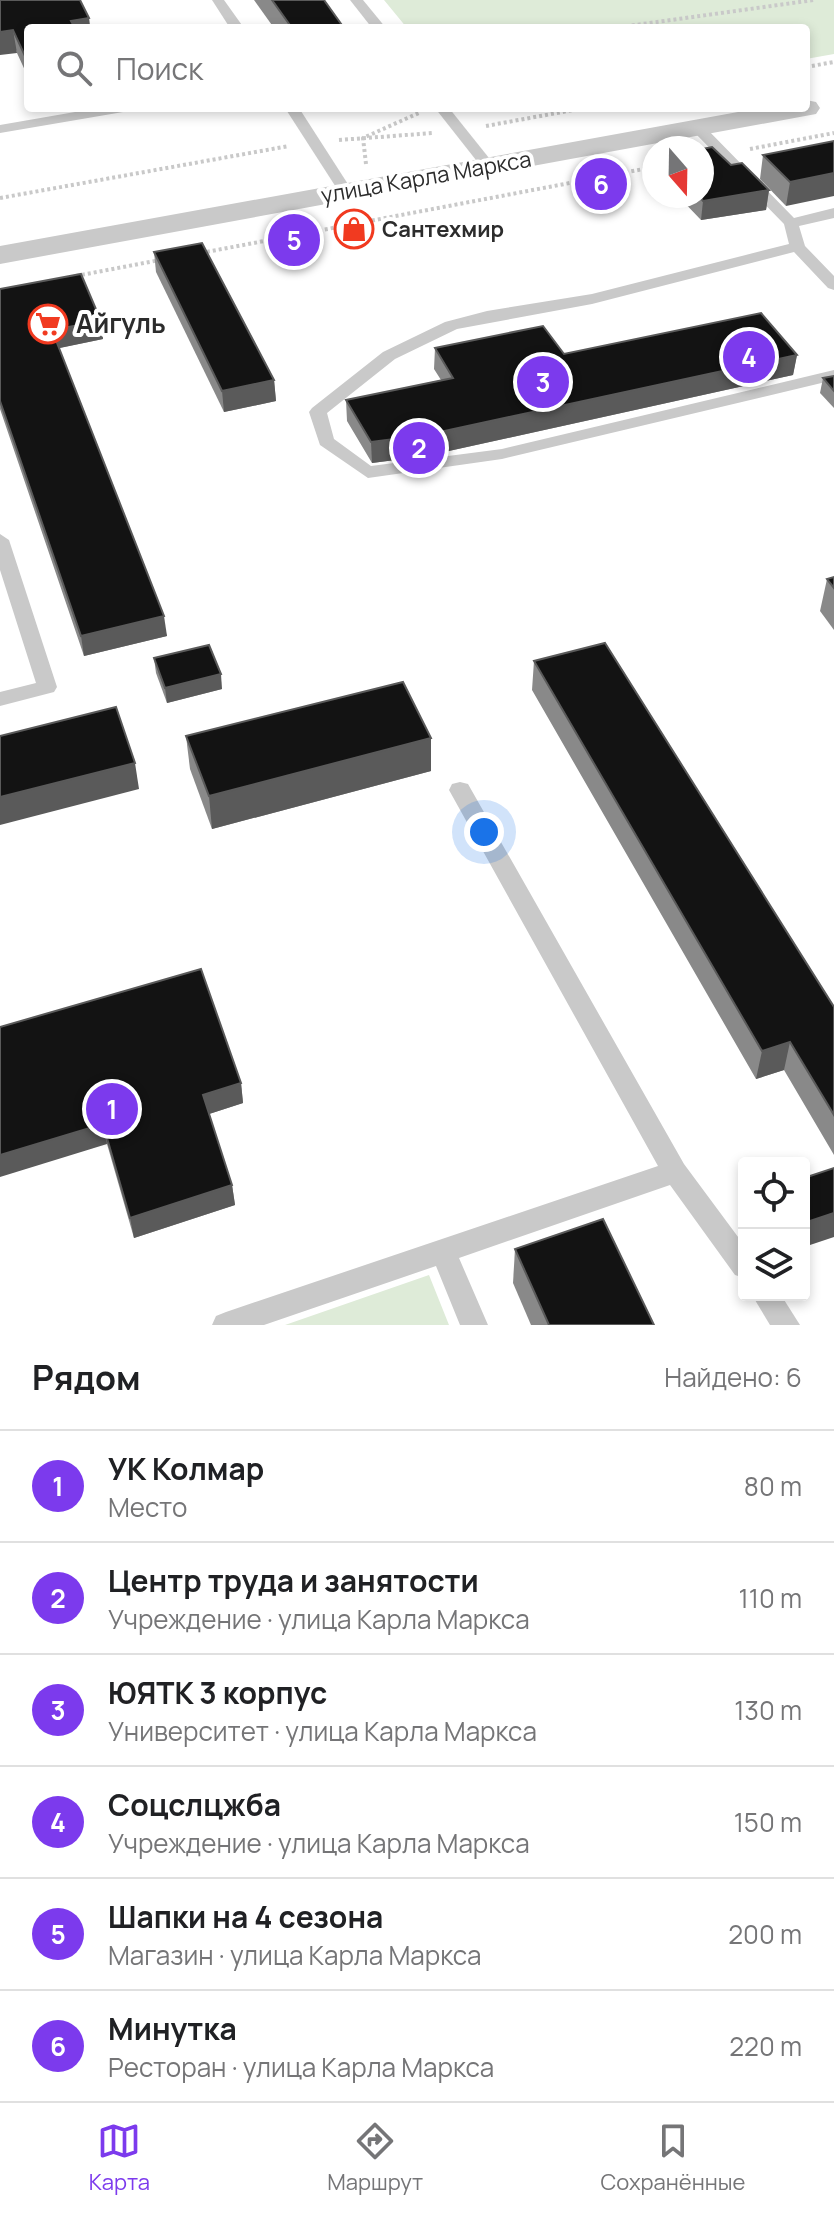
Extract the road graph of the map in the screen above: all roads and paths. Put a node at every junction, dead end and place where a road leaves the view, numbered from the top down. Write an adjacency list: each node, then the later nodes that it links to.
1 (218, 0): 4 (lane)
2 (356, 0): 5 (lane)
3 (814, 0): 6 (path)
4 (234, 24)
5 (376, 24)
6 (643, 24)
7 (834, 62): 8 (path)
8 (810, 66)
9 (834, 103): 10 (street, улица Карла Маркса)
10 (810, 107)
11 (100, 112): 17 (lane)
12 (296, 112): 22 (lane)
13 (420, 112): 22 (path)
14 (445, 112): 20 (lane)
15 (784, 112): 16 (street, улица Карла Маркса)
16 (698, 128): 19 (lane); 20 (street, улица Карла Маркса)
17 (0, 129)
18 (834, 133): 19 (path)
19 (724, 154): 24 (lane)
20 (488, 166): 22 (street, улица Карла Маркса)
21 (642, 169): 26 (path)
22 (356, 181): 27 (street, улица Карла Маркса)
23 (834, 213): 24 (lane)
24 (791, 223): 25 (lane)
25 (798, 247): 30 (lane); 31 (lane)
26 (198, 253)
27 (0, 255)
28 (168, 259): 29 (path)
29 (61, 279)
30 (834, 285)
31 (834, 375)
32 (0, 540): 33 (lane)
33 (0, 699)
34 (460, 790): 35 (lane)
35 (675, 1172): 36 (lane); 37 (lane)
36 (443, 1251): 39 (lane); 40 (lane)
37 (738, 1258)
38 (769, 1301): 41 (lane)
39 (226, 1325)
40 (474, 1325)
41 (786, 1325)

